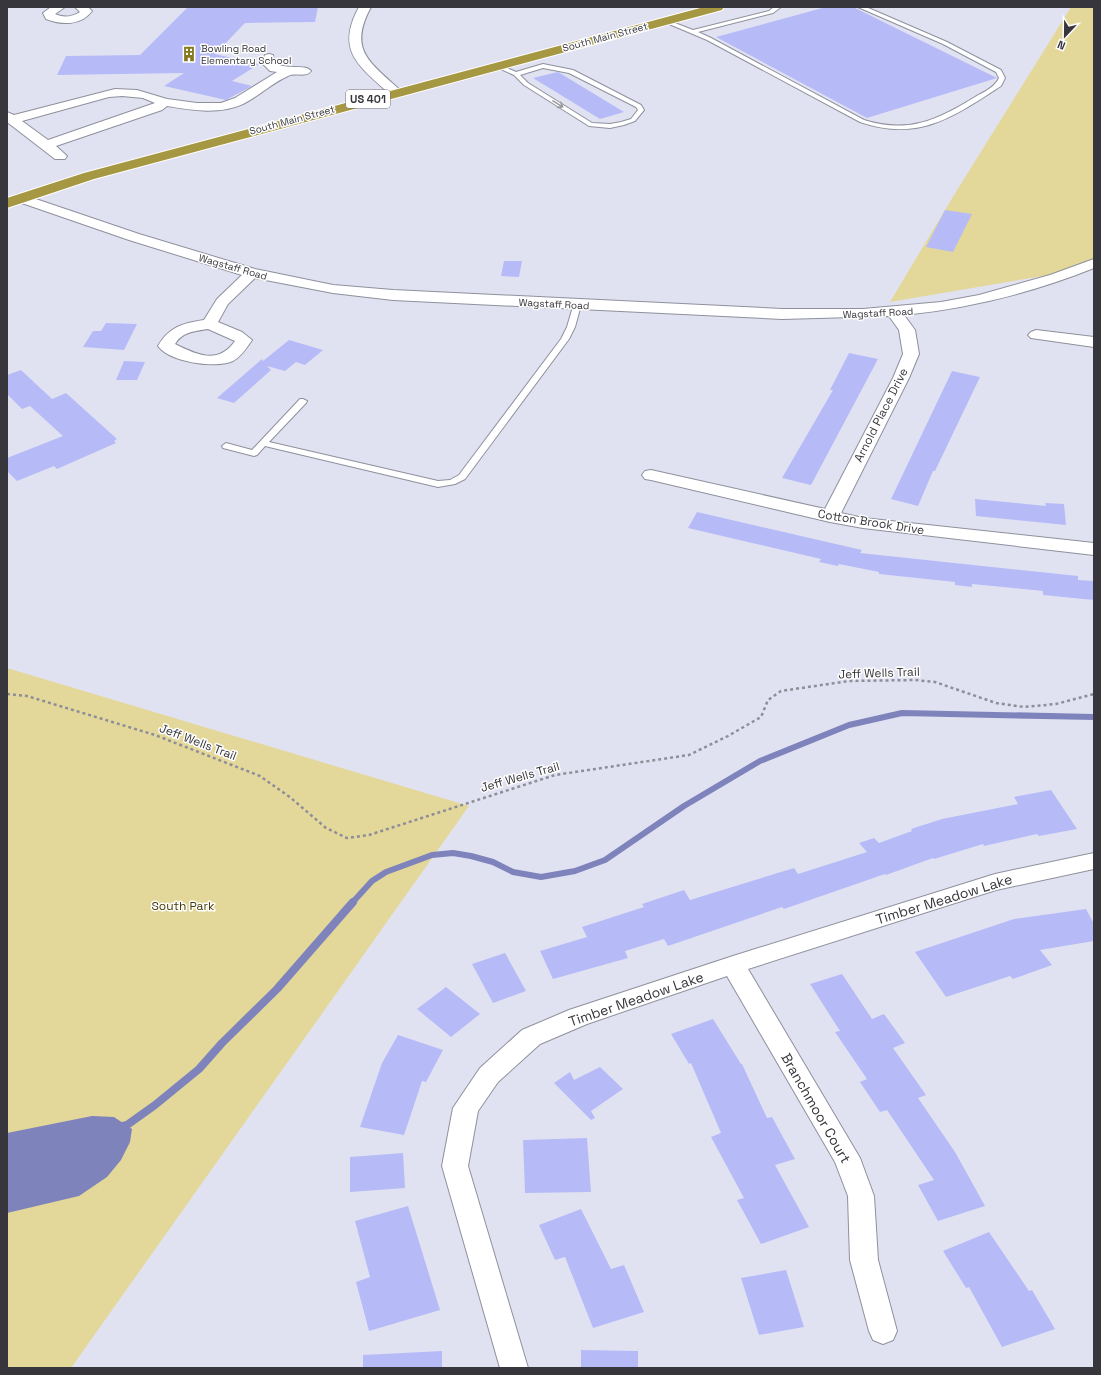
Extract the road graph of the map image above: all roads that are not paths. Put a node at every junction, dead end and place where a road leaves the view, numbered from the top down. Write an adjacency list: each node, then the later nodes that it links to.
1 (59, 7): 2 (street)
2 (81, 7)
3 (365, 7): 14 (street)
4 (718, 7): 7 (highway, South Main Street / US 401)
5 (778, 7): 8 (lane)
6 (861, 7): 8 (lane)
7 (665, 21): 8 (lane); 10 (highway, South Main Street / US 401)
8 (693, 32)
9 (269, 58): 11 (street)
10 (496, 65): 13 (lane); 14 (highway, South Main Street / US 401)
11 (286, 71): 12 (street); 15 (street)
12 (305, 71)
13 (516, 74): 13 (lane, one-way to 13)
14 (395, 92): 19 (highway, South Main Street / US 401)
15 (164, 102): 16 (street); 17 (street)
16 (10, 118): 17 (street)
17 (47, 145): 18 (street)
18 (60, 156)
19 (14, 201): 21 (street, Wagstaff Road)
20 (1094, 264): 23 (street, Wagstaff Road)
21 (252, 273): 22 (street, Wagstaff Road); 24 (street)
22 (577, 305): 23 (street, Wagstaff Road); 28 (lane)
23 (894, 313): 31 (street, Arnold Place Drive)
24 (209, 324)
25 (1036, 335): 26 (street)
26 (1094, 342)
27 (303, 401): 28 (lane)
28 (263, 443): 29 (lane)
29 (226, 446)
30 (650, 475): 31 (street, Cotton Brook Drive)
31 (830, 517): 32 (street, Cotton Brook Drive)
32 (1094, 550)
33 (1094, 861): 34 (street, Timber Meadow Lake)
34 (732, 965): 35 (street, Branchmoor Court); 36 (street, Timber Meadow Lake)
35 (883, 1331)
36 (514, 1368)

